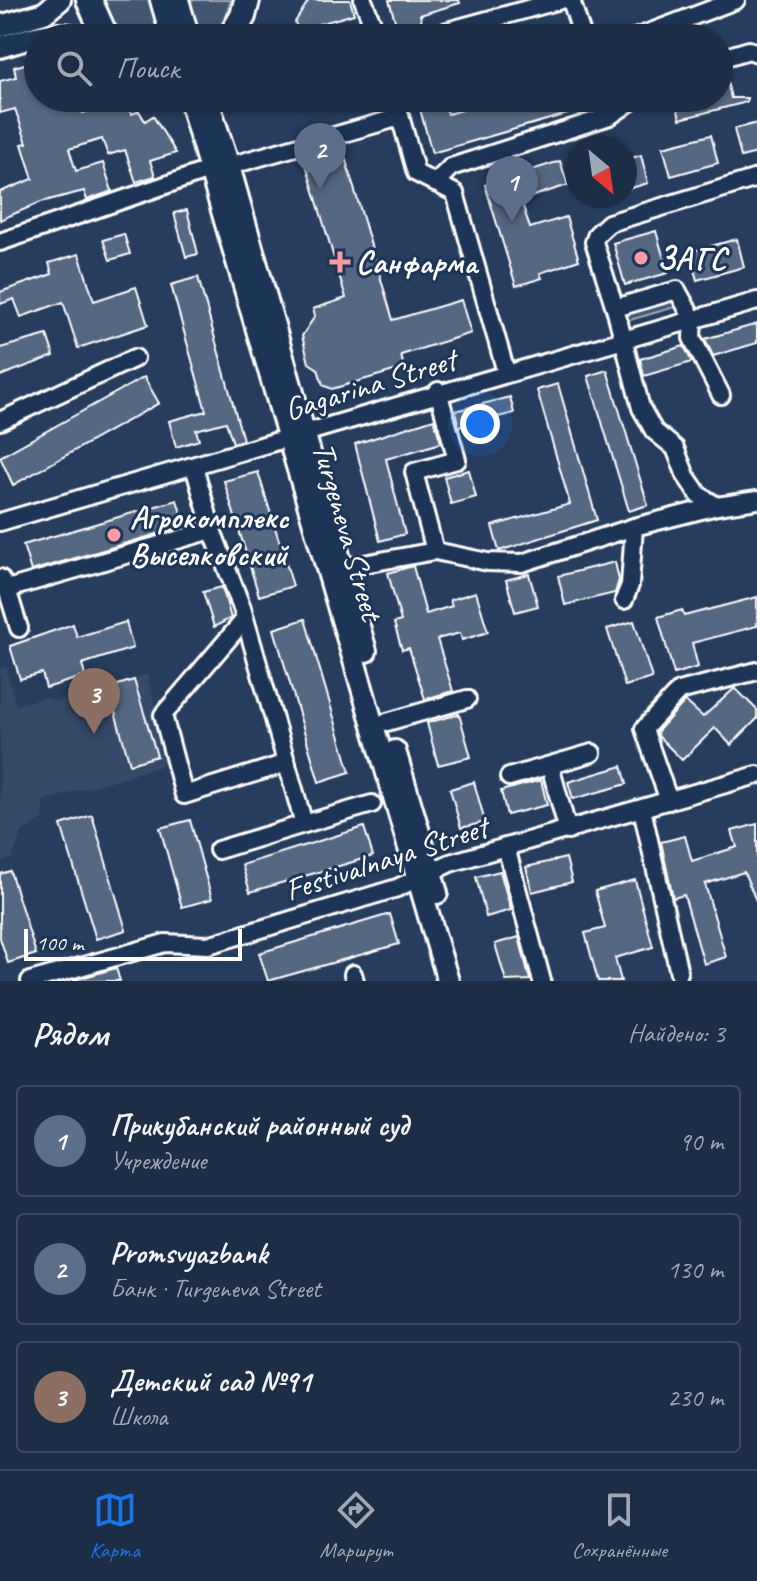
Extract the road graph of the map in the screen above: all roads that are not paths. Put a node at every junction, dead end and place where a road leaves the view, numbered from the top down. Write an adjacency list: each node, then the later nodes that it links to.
1 (60, 0): 10 (main road)
2 (89, 0): 11 (highway)
3 (161, 0): 12 (main road)
4 (178, 0): 13 (main road)
5 (363, 0): 15 (street)
6 (561, 0): 16 (street)
7 (571, 0): 17 (street)
8 (736, 0): 18 (street)
9 (249, 5): 14 (highway)
10 (1, 24)
11 (100, 24)
12 (168, 24)
13 (185, 24)
14 (238, 24)
15 (372, 24)
16 (473, 24)
17 (579, 24)
18 (672, 24)
19 (24, 40): 20 (main road)
20 (0, 47)
21 (757, 53): 22 (street)
22 (733, 55)
23 (195, 112): 28 (main road, Turgeneva Street)
24 (209, 112): 28 (main road, Turgeneva Street)
25 (399, 112): 27 (street)
26 (616, 112): 30 (street)
27 (400, 117): 28 (street); 30 (street)
28 (219, 168): 31 (street); 41 (main road, Turgeneva Street)
29 (757, 178): 33 (street)
30 (435, 183): 37 (street)
31 (0, 242)
32 (757, 301): 34 (street, Gagarina Street)
33 (615, 308): 34 (street); 35 (street)
34 (693, 319): 35 (street, Gagarina Street); 39 (street)
35 (621, 339): 37 (street, Gagarina Street); 44 (street)
36 (135, 358): 40 (street)
37 (506, 372): 38 (street, Gagarina Street)
38 (438, 391): 41 (street, Gagarina Street); 48 (street)
39 (721, 395)
40 (0, 421)
41 (296, 436): 42 (street, Gagarina Street); 49 (main road, Turgeneva Street); 69 (main road, Turgeneva Street)
42 (194, 466): 45 (street, Gagarina Street); 47 (street)
43 (757, 500): 44 (street)
44 (717, 506): 46 (street)
45 (0, 522)
46 (634, 527): 48 (street); 51 (street)
47 (212, 530): 50 (street); 52 (street)
48 (435, 551): 49 (street)
49 (342, 568): 56 (main road, Turgeneva Street)
50 (4, 583): 53 (street)
51 (624, 600)
52 (245, 619): 58 (street); 58 (street)
53 (19, 628)
54 (757, 671): 62 (street)
55 (467, 699): 56 (street)
56 (387, 722): 69 (main road, Turgeneva Street)
57 (592, 753): 59 (street)
58 (287, 763): 65 (street)
59 (550, 766): 61 (street); 66 (street)
60 (757, 775): 62 (street, Festivalnaya Street)
61 (509, 777)
62 (669, 801): 64 (street, Festivalnaya Street)
63 (372, 804): 65 (street)
64 (642, 809): 66 (street, Festivalnaya Street); 70 (street)
65 (304, 824): 68 (street)
66 (568, 831): 67 (street, Festivalnaya Street)
67 (506, 847): 69 (street, Festivalnaya Street); 74 (street)
68 (218, 850)
69 (424, 873): 71 (street, Festivalnaya Street); 72 (main road, Turgeneva Street); 73 (main road, Turgeneva Street)
70 (679, 973)
71 (32, 980)
72 (448, 981)
73 (463, 981)
74 (542, 981)

